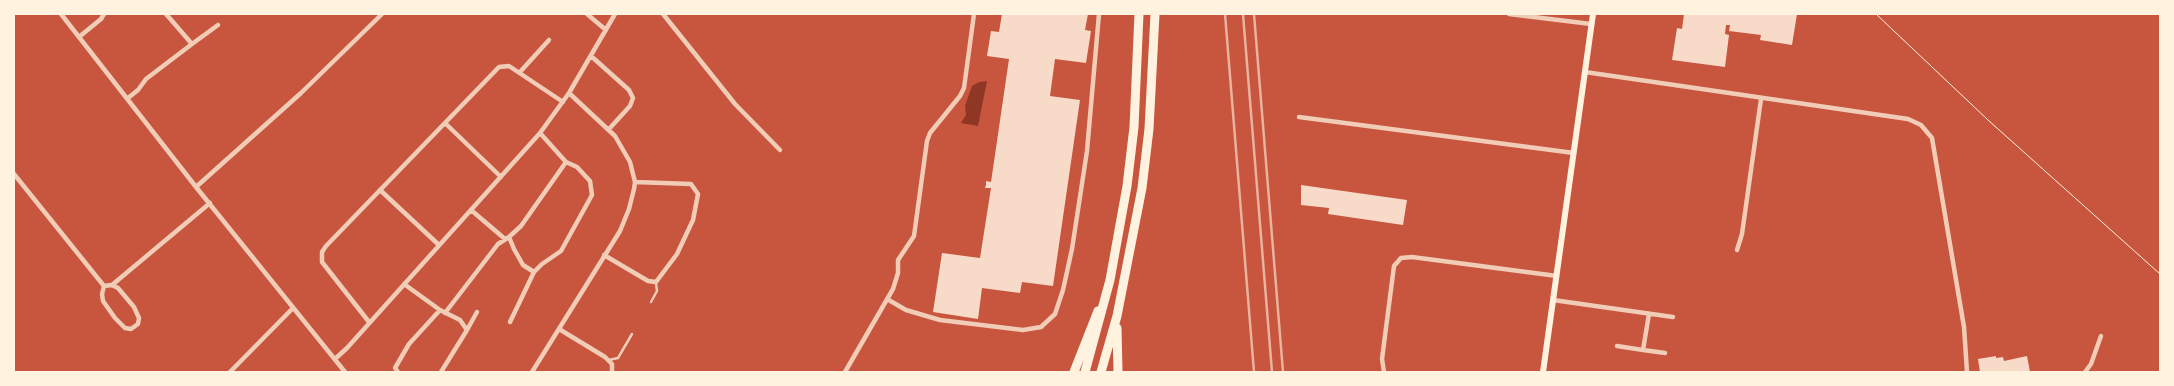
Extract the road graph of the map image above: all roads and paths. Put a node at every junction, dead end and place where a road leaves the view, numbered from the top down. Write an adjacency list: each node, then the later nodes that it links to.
1 (61, 14): 18 (street)
2 (104, 14): 18 (street)
3 (166, 14): 20 (street)
4 (382, 14): 38 (street)
5 (587, 14): 17 (street)
6 (615, 14): 17 (street)
7 (662, 14): 32 (street)
8 (974, 14): 54 (street)
9 (1099, 14): 54 (street)
10 (1139, 14): 49 (highway)
11 (1155, 14): 62 (highway)
12 (1509, 14): 15 (street)
13 (1593, 14): 15 (main road)
14 (1876, 14): 47 (path)
15 (1592, 24): 23 (main road)
16 (218, 25): 20 (street)
17 (606, 30): 21 (street)
18 (79, 37): 25 (street)
19 (549, 40): 22 (street)
20 (192, 44): 25 (street)
21 (591, 56): 24 (street); 30 (street)
22 (520, 72): 27 (street); 29 (street)
23 (1585, 72): 26 (street); 33 (main road)
24 (569, 93): 27 (street); 30 (street)
25 (128, 98): 38 (street)
26 (1761, 99): 44 (street); 88 (street)
27 (563, 102): 31 (street)
28 (1299, 116): 33 (street)
29 (445, 123): 36 (street); 39 (street)
30 (610, 129): 37 (street)
31 (540, 133): 34 (street); 36 (street)
32 (780, 150)
33 (1574, 153): 48 (main road)
34 (566, 162): 42 (street); 46 (street)
35 (14, 174): 53 (street)
36 (501, 177): 41 (street)
37 (635, 182): 45 (street); 50 (street)
38 (196, 187): 40 (street)
39 (380, 190): 43 (street); 64 (street)
40 (210, 203): 52 (street); 57 (street)
41 (471, 210): 42 (street); 43 (street)
42 (507, 238): 46 (street); 60 (street)
43 (439, 245): 51 (street)
44 (1737, 250)
45 (604, 255): 50 (street); 66 (street)
46 (534, 272): 65 (street)
47 (2160, 274)
48 (1557, 276): 55 (main road); 86 (street)
49 (1110, 280): 82 (highway); 83 (highway)
50 (656, 282): 56 (lane)
51 (404, 284): 58 (street); 64 (street)
52 (112, 285): 53 (street); 53 (street)
53 (104, 286)
54 (887, 299): 81 (street)
55 (1553, 300): 61 (street); 87 (main road)
56 (651, 302)
57 (293, 308): 73 (street); 75 (street)
58 (440, 310): 60 (street); 77 (street)
59 (477, 312): 67 (street)
60 (445, 313): 67 (street)
61 (1649, 314): 63 (street); 71 (street)
62 (1117, 316): 84 (highway); 85 (highway)
63 (1673, 317)
64 (369, 322): 73 (street)
65 (510, 322)
66 (560, 329): 74 (street); 79 (street)
67 (466, 330): 78 (street)
68 (632, 334): 74 (lane)
69 (2101, 336): 89 (street)
70 (1617, 346): 71 (street)
71 (1643, 350): 72 (street)
72 (1665, 354)
73 (335, 359): 76 (street)
74 (609, 360): 80 (street)
75 (230, 372)
76 (345, 372)
77 (398, 372)
78 (441, 372)
79 (532, 372)
80 (612, 372)
81 (845, 372)
82 (1074, 372)
83 (1085, 372)
84 (1101, 372)
85 (1118, 372)
86 (1384, 372)
87 (1543, 372)
88 (1967, 372)
89 (2085, 372)

